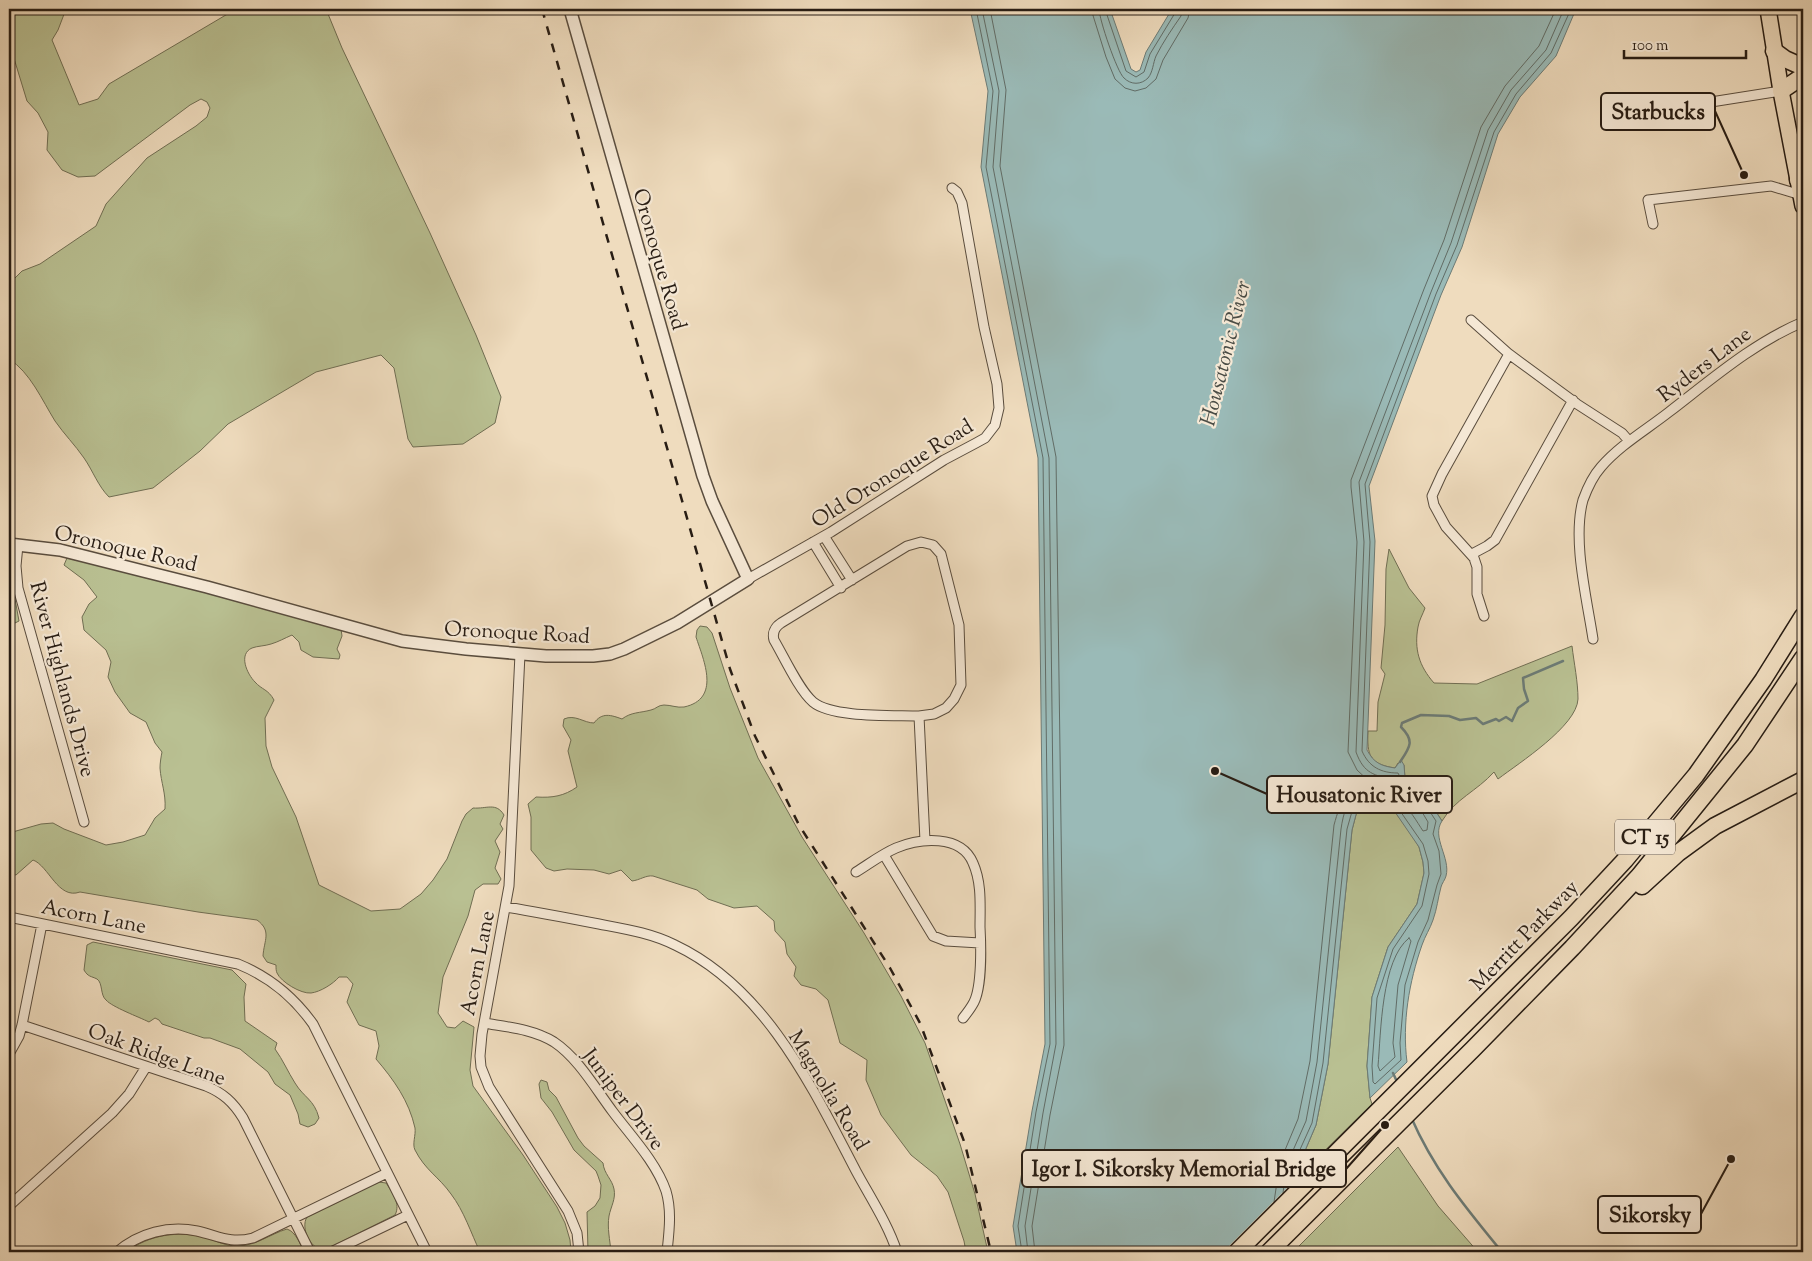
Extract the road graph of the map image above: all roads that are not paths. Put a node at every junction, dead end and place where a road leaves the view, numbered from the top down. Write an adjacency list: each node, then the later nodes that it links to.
1 (570, 9): 22 (street, Oronoque Road)
2 (1768, 9): 3 (main road)
3 (1774, 51): 4 (highway); 7 (main road)
4 (1803, 67)
5 (1803, 76): 7 (highway)
6 (1803, 89): 7 (highway)
7 (1781, 91): 8 (street); 11 (main road)
8 (1702, 106)
9 (1803, 152): 11 (highway)
10 (952, 188): 18 (street, Old Oronoque Road)
11 (1801, 193): 12 (street)
12 (1653, 224)
13 (1472, 320): 15 (street)
14 (1803, 322): 17 (street, Ryders Lane)
15 (1509, 354): 16 (street); 21 (street)
16 (1573, 400): 17 (street); 21 (street)
17 (1629, 441): 27 (street, Ryders Lane)
18 (824, 536): 19 (street, Old Oronoque Road); 23 (street)
19 (813, 542): 22 (street, Old Oronoque Road); 24 (street)
20 (14, 544): 28 (street, Oronoque Road); 32 (street, River Highlands Drive)
21 (1472, 554): 25 (street)
22 (748, 579): 28 (street, Oronoque Road)
23 (852, 580): 24 (street); 30 (street)
24 (841, 588): 30 (street)
25 (1484, 616)
26 (1803, 616): 57 (highway, Merritt Parkway / CT 15)
27 (1593, 639)
28 (520, 654): 36 (street, Acorn Lane)
29 (1803, 658): 40 (highway, Merritt Parkway / CT 15)
30 (918, 716): 33 (street)
31 (1803, 780): 40 (highway)
32 (84, 822)
33 (925, 841): 34 (street); 39 (street)
34 (884, 854): 35 (street); 39 (street)
35 (856, 872)
36 (506, 906): 42 (street, Acorn Lane); 56 (street, Magnolia Road)
37 (9, 917): 38 (street, Acorn Lane)
38 (42, 924): 43 (street); 46 (street, Acorn Lane)
39 (980, 943): 41 (street)
40 (1572, 948): 58 (highway, Merritt Parkway / CT 15)
41 (963, 1018)
42 (484, 1023): 54 (street, Acorn Lane); 55 (street, Juniper Drive)
43 (22, 1025): 44 (street); 45 (street, Oak Ridge Lane)
44 (9, 1054)
45 (146, 1067): 47 (street); 49 (street, Oak Ridge Lane)
46 (387, 1173): 48 (street, Acorn Lane); 49 (street)
47 (9, 1206)
48 (408, 1214): 52 (street); 53 (street, Acorn Lane)
49 (293, 1219): 50 (street); 51 (street, Oak Ridge Lane)
50 (118, 1252)
51 (310, 1252)
52 (331, 1252)
53 (427, 1252)
54 (579, 1252)
55 (667, 1252)
56 (897, 1252)
57 (1237, 1252)
58 (1270, 1252)

